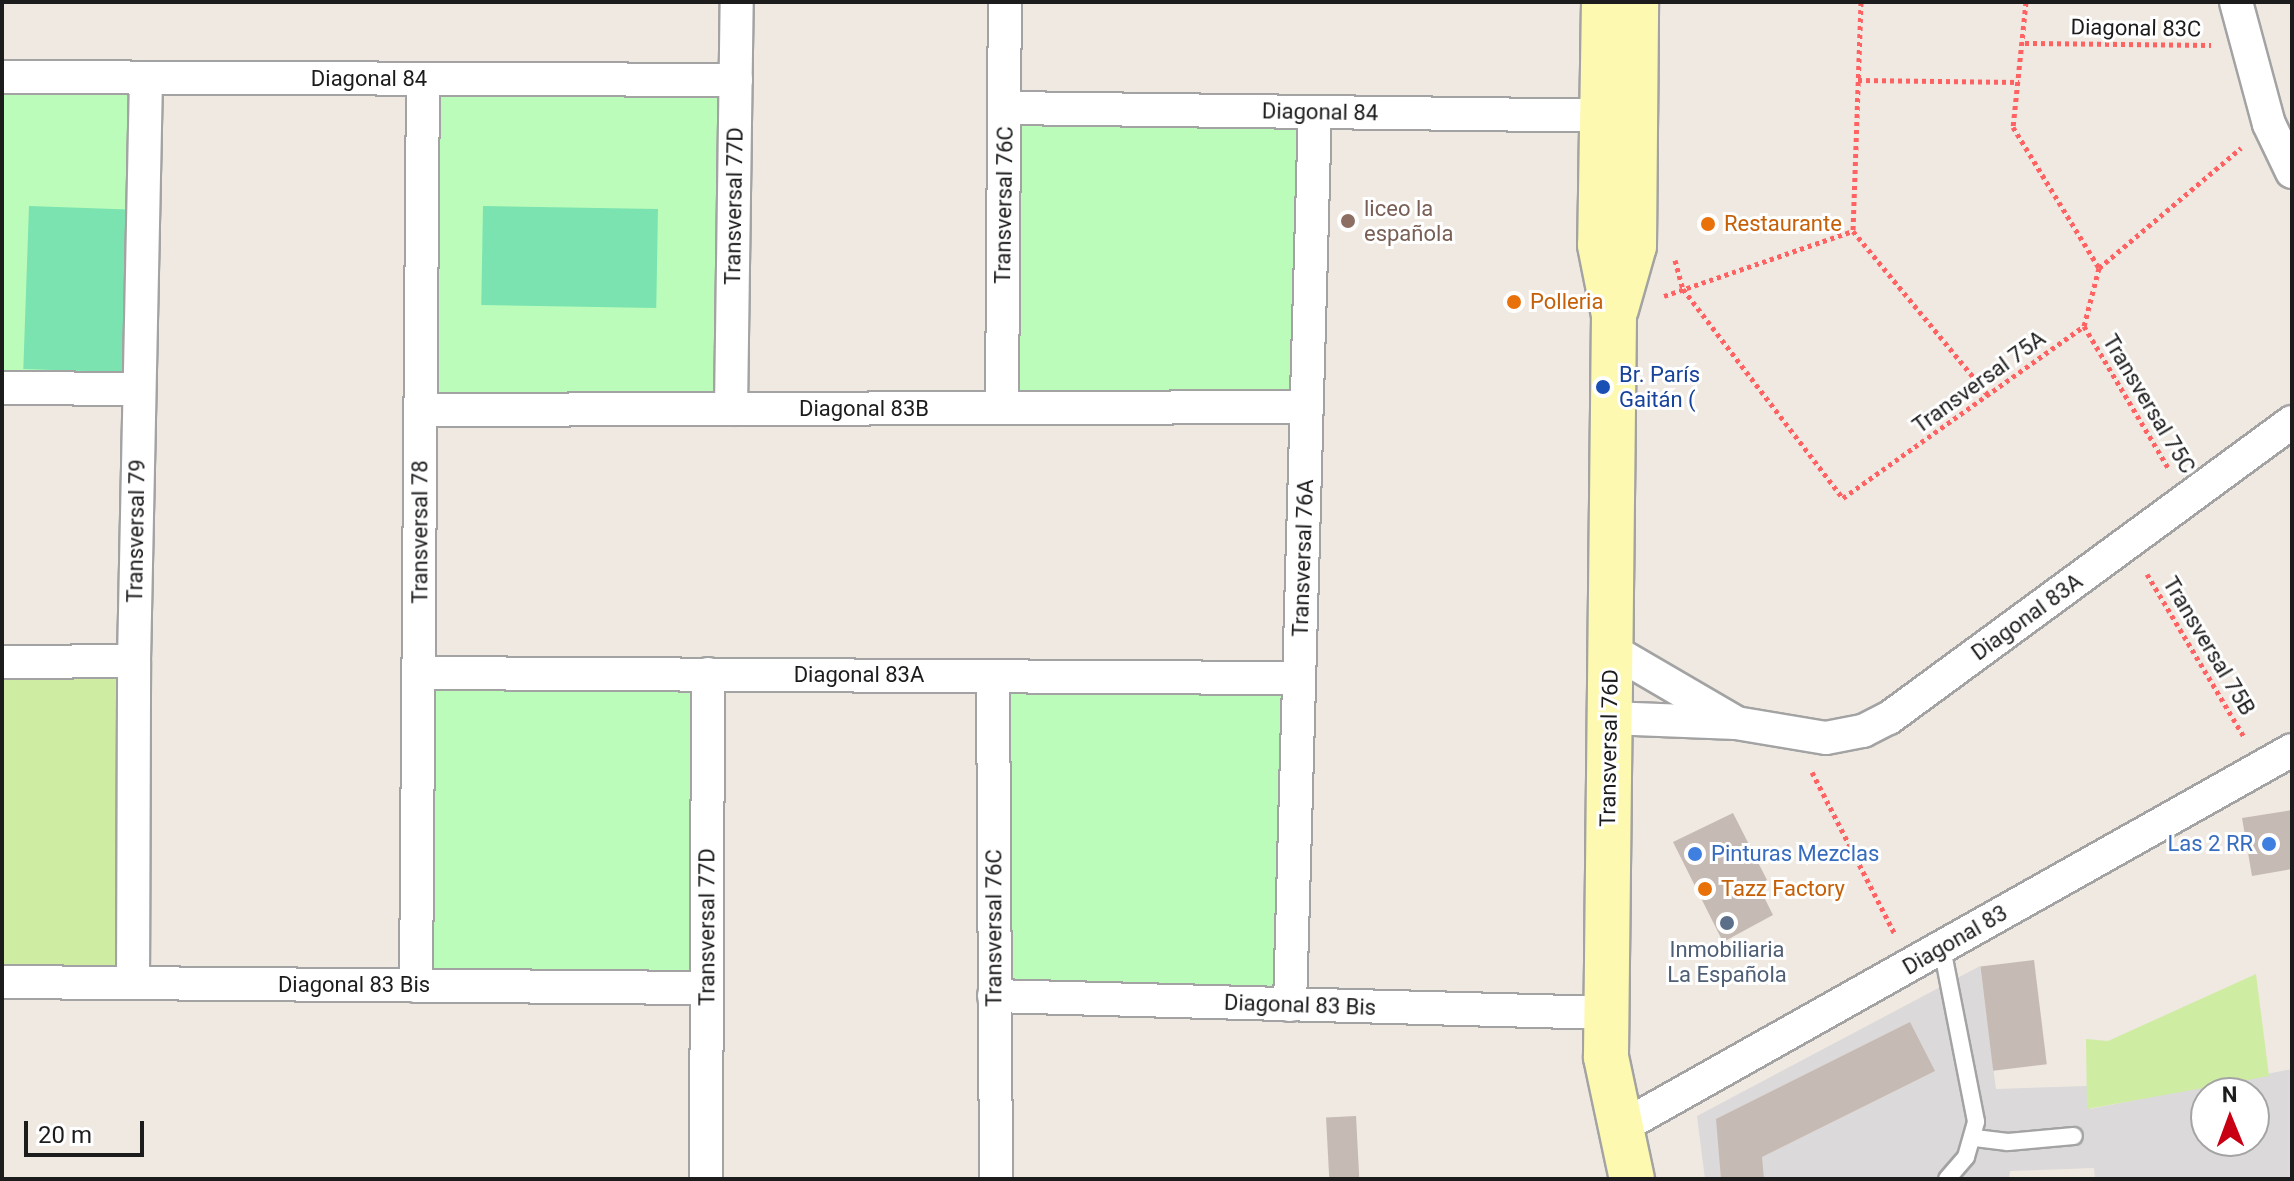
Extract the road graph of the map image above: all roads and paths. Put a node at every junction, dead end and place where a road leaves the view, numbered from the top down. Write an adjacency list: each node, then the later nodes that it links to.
1 (737, 2): 13 (street, Transversal 77D)
2 (1005, 2): 16 (street, Transversal 76C)
3 (1604, 2): 18 (main road, Transversal 76D)
4 (1636, 2): 18 (main road, Transversal 76D)
5 (1861, 2): 14 (path)
6 (2026, 2): 8 (path)
7 (2236, 2): 9 (street)
8 (2025, 43): 9 (path, Diagonal 83C); 15 (path)
9 (2248, 46): 19 (street)
10 (2, 77): 11 (street, Diagonal 84)
11 (146, 78): 12 (street, Diagonal 84); 28 (street, Transversal 79)
12 (423, 79): 13 (street, Diagonal 84); 33 (street, Transversal 78)
13 (736, 80): 32 (street, Transversal 77D)
14 (1858, 80): 15 (path); 21 (path)
15 (2019, 82): 23 (path)
16 (1005, 108): 17 (street, Diagonal 84); 31 (street, Transversal 76C)
17 (1315, 112): 18 (street, Diagonal 84); 30 (street, Transversal 76A)
18 (1618, 116): 25 (main road, Transversal 76D)
19 (2269, 124): 20 (street); 23 (path)
20 (2292, 172)
21 (1853, 231): 24 (path); 29 (path)
22 (1673, 252): 24 (path)
23 (2099, 268): 26 (path)
24 (1683, 289): 25 (path); 29 (path, Transversal 75A)
25 (1614, 315): 37 (main road, Transversal 76D)
26 (2084, 326): 29 (path, Transversal 75A); 35 (path, Transversal 75C)
27 (2, 388): 28 (street)
28 (139, 389): 38 (street, Transversal 79)
29 (1988, 395)
30 (1307, 407): 31 (street, Diagonal 83B); 43 (street, Transversal 76A)
31 (1002, 408): 32 (street, Diagonal 83B)
32 (731, 409): 33 (street, Diagonal 83B)
33 (421, 410): 40 (street, Transversal 78)
34 (2292, 422): 35 (street, Diagonal 83A)
35 (2187, 499): 36 (street, Diagonal 83A)
36 (2128, 542): 46 (street, Diagonal 83A); 48 (path, Transversal 75B)
37 (1610, 649): 44 (main road, Transversal 76D); 45 (street, Diagonal 83A)
38 (134, 661): 39 (street); 52 (street, Transversal 79)
39 (2, 662)
40 (419, 673): 41 (street, Diagonal 83A); 53 (street, Transversal 78)
41 (708, 674): 42 (street, Diagonal 83A); 54 (street, Transversal 77D)
42 (993, 676): 43 (street, Diagonal 83A); 55 (street, Transversal 76C)
43 (1299, 678): 56 (street, Transversal 76A)
44 (1609, 718): 45 (street, Diagonal 83A); 57 (main road, Transversal 76D)
45 (1736, 723): 46 (street, Diagonal 83A)
46 (1792, 732): 50 (path)
47 (2292, 750): 48 (street, Diagonal 83)
48 (2262, 767): 49 (street, Diagonal 83)
49 (1942, 948): 50 (street, Diagonal 83); 60 (lane)
50 (1911, 965): 58 (street, Diagonal 83)
51 (2, 982): 52 (street, Diagonal 83 Bis)
52 (133, 983): 53 (street, Diagonal 83 Bis)
53 (416, 986): 54 (street, Diagonal 83 Bis)
54 (707, 988): 61 (street, Transversal 77D)
55 (994, 996): 56 (street, Diagonal 83 Bis); 62 (street, Transversal 76C)
56 (1290, 1005): 57 (street, Diagonal 83 Bis)
57 (1606, 1013): 58 (main road, Transversal 76D)
58 (1618, 1129): 63 (main road, Transversal 76D)
59 (2074, 1136): 60 (lane)
60 (1975, 1138): 64 (lane)
61 (706, 1179)
62 (996, 1179)
63 (1632, 1179)
64 (1947, 1179)

